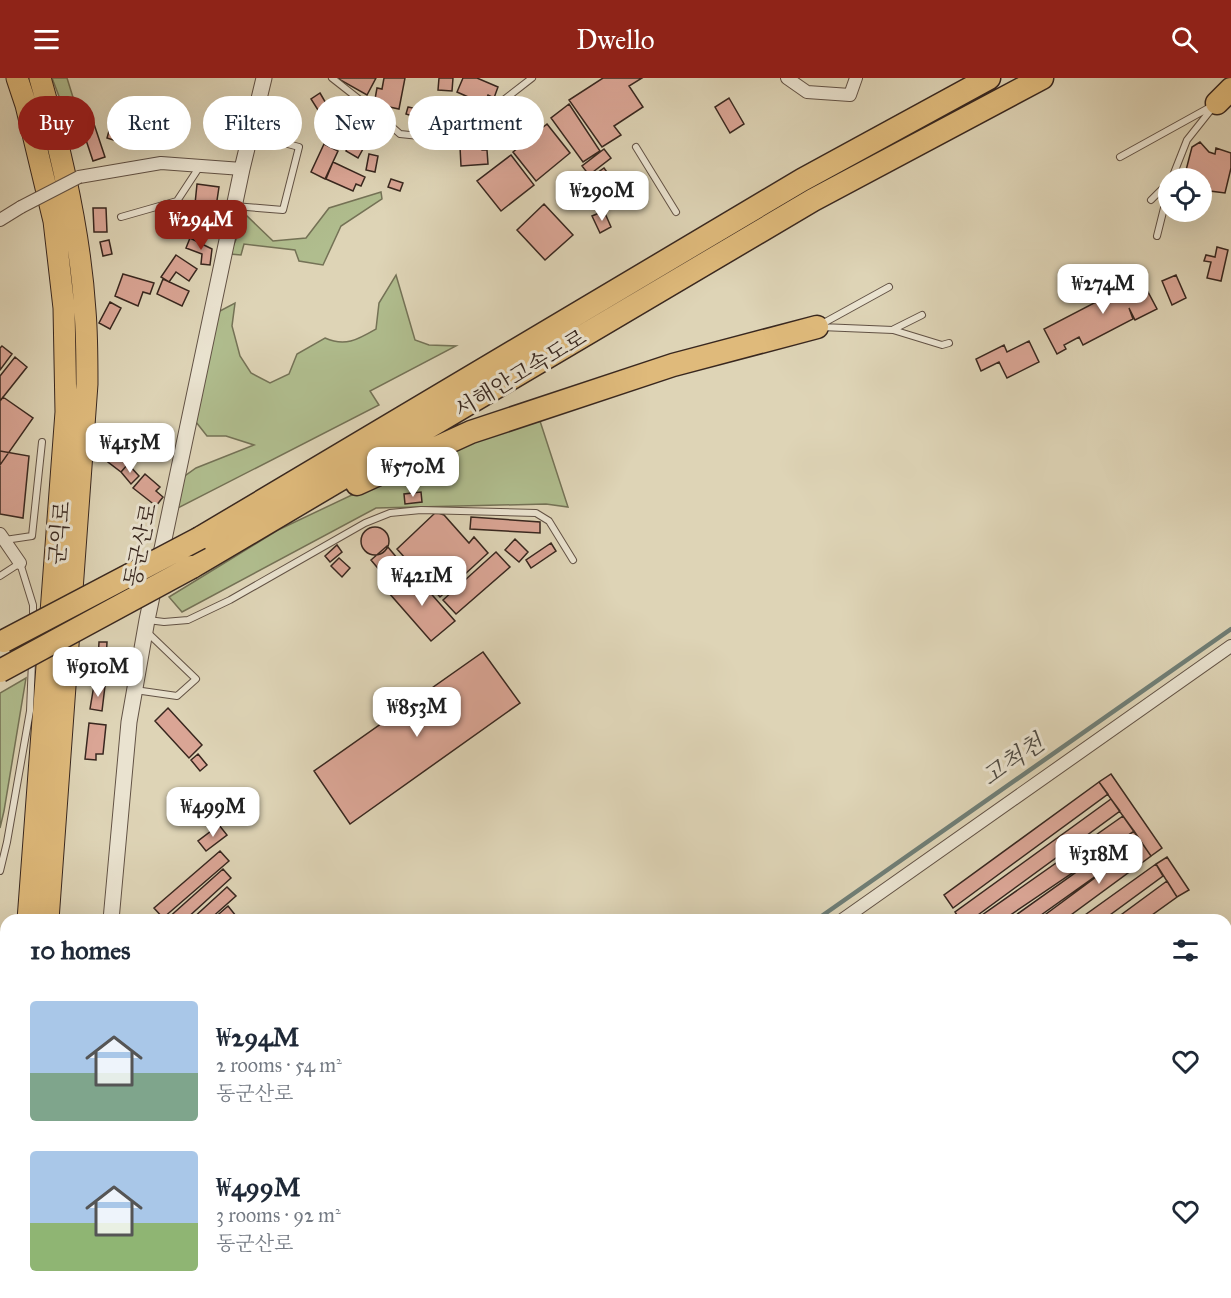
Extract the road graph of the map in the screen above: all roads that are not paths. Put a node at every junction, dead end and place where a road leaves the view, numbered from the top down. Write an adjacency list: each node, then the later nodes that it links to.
1 (17, 78): 44 (highway, 군익로)
2 (40, 78): 45 (highway, 군익로)
3 (264, 78): 10 (street, 동군산로)
4 (332, 78): 5 (lane)
5 (532, 78)
6 (787, 78): 7 (street)
7 (856, 78)
8 (989, 78): 39 (highway, 서해안고속도로, bridge)
9 (1042, 78): 33 (highway, 서해안고속도로)
10 (260, 96)
11 (1224, 96): 15 (lane); 17 (lane)
12 (636, 147): 22 (lane)
13 (246, 150): 18 (street, 동군산로)
14 (298, 150): 21 (lane)
15 (1120, 157)
16 (200, 166): 18 (street); 23 (lane); 24 (street, bridge)
17 (1176, 168)
18 (242, 169): 21 (street, 동군산로)
19 (1158, 193): 20 (lane)
20 (1151, 200)
21 (234, 206): 38 (street, 동군산로)
22 (676, 212)
23 (121, 217)
24 (0, 220)
25 (1160, 222): 26 (lane)
26 (1157, 236)
27 (889, 286): 29 (lane)
28 (921, 315): 30 (lane)
29 (817, 327): 30 (lane); 33 (highway)
30 (893, 330): 31 (lane)
31 (949, 343)
32 (42, 442): 34 (lane)
33 (249, 533): 41 (highway, 서해안고속도로, bridge)
34 (2, 537): 36 (street)
35 (573, 560): 38 (lane)
36 (20, 563): 37 (lane); 43 (lane)
37 (0, 576)
38 (146, 626): 42 (street, 동군산로); 42 (lane)
39 (2, 642)
40 (1231, 646): 47 (street)
41 (0, 671)
42 (135, 690): 46 (street, 동군산로)
43 (0, 871)
44 (28, 914)
45 (48, 914)
46 (112, 914)
47 (851, 914)

